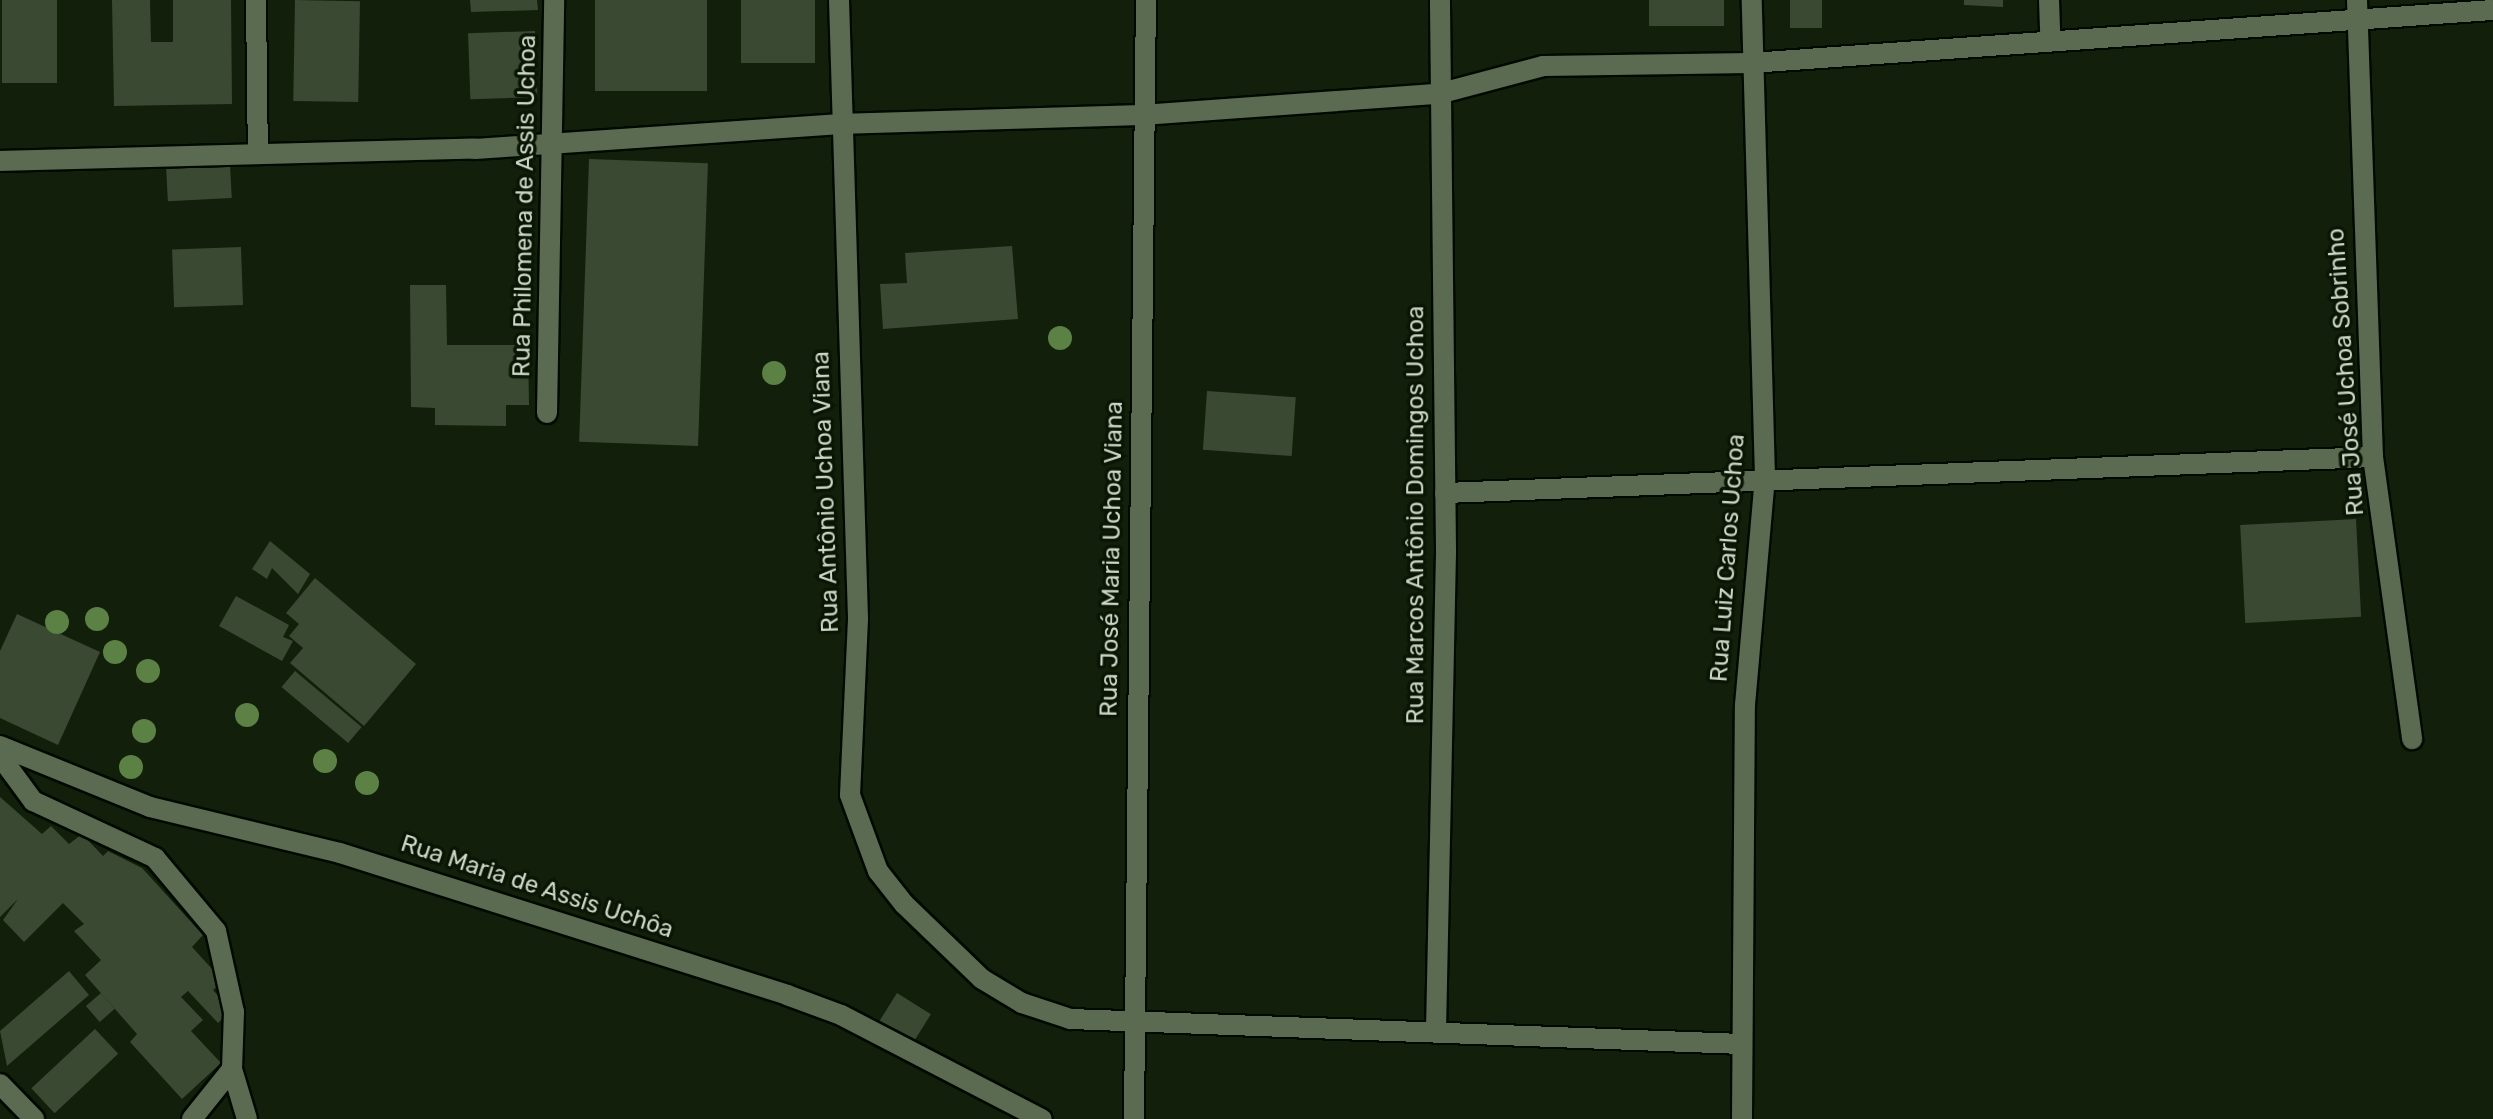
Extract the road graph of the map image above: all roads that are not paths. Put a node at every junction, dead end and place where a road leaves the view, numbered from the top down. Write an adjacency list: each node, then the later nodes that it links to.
1 (256, 0): 17 (street)
2 (554, 0): 16 (street, Rua Philomena de Assis Uchoa)
3 (839, 0): 15 (street, Rua Antônio Uchoa Viana)
4 (1146, 0): 14 (street, Rua José Maria Uchoa Viana)
5 (1440, 0): 13 (street, Rua Marcos Antônio Domingos Uchoa)
6 (1752, 0): 12 (street, Rua Luiz Carlos Uchoa)
7 (2049, 0): 11 (street)
8 (2357, 0): 10 (street, Rua José Uchoa Sobrinho)
9 (2493, 10): 10 (street)
10 (2357, 21): 11 (street); 20 (street, Rua José Uchoa Sobrinho)
11 (2050, 37): 12 (street)
12 (1751, 63): 13 (street); 21 (street, Rua Luiz Carlos Uchoa)
13 (1438, 94): 14 (street); 22 (street, Rua Marcos Antônio Domingos Uchoa)
14 (1142, 115): 15 (street); 26 (street, Rua José Maria Uchoa Viana)
15 (838, 124): 16 (street); 26 (street, Rua Antônio Uchoa Viana)
16 (552, 143): 17 (street); 19 (street, Rua Philomena de Assis Uchoa)
17 (258, 154): 18 (street)
18 (0, 161)
19 (547, 413)
20 (2373, 457): 21 (street); 23 (street, Rua José Uchoa Sobrinho)
21 (1765, 477): 22 (street); 28 (street, Rua Luiz Carlos Uchoa)
22 (1445, 493): 27 (street, Rua Marcos Antônio Domingos Uchoa)
23 (2412, 739)
24 (0, 746): 34 (street, Rua Maria de Assis Uchôa)
25 (0, 756): 29 (street)
26 (1138, 1023): 27 (street, Rua Antônio Uchoa Viana); 35 (street, Rua José Maria Uchoa Viana)
27 (1436, 1030): 28 (street, Rua Antônio Uchoa Viana)
28 (1742, 1044): 36 (street, Rua Luiz Carlos Uchoa)
29 (232, 1069): 32 (street); 33 (street)
30 (0, 1084): 31 (street)
31 (34, 1119)
32 (192, 1119)
33 (247, 1119)
34 (1042, 1119)
35 (1134, 1119)
36 (1742, 1119)

